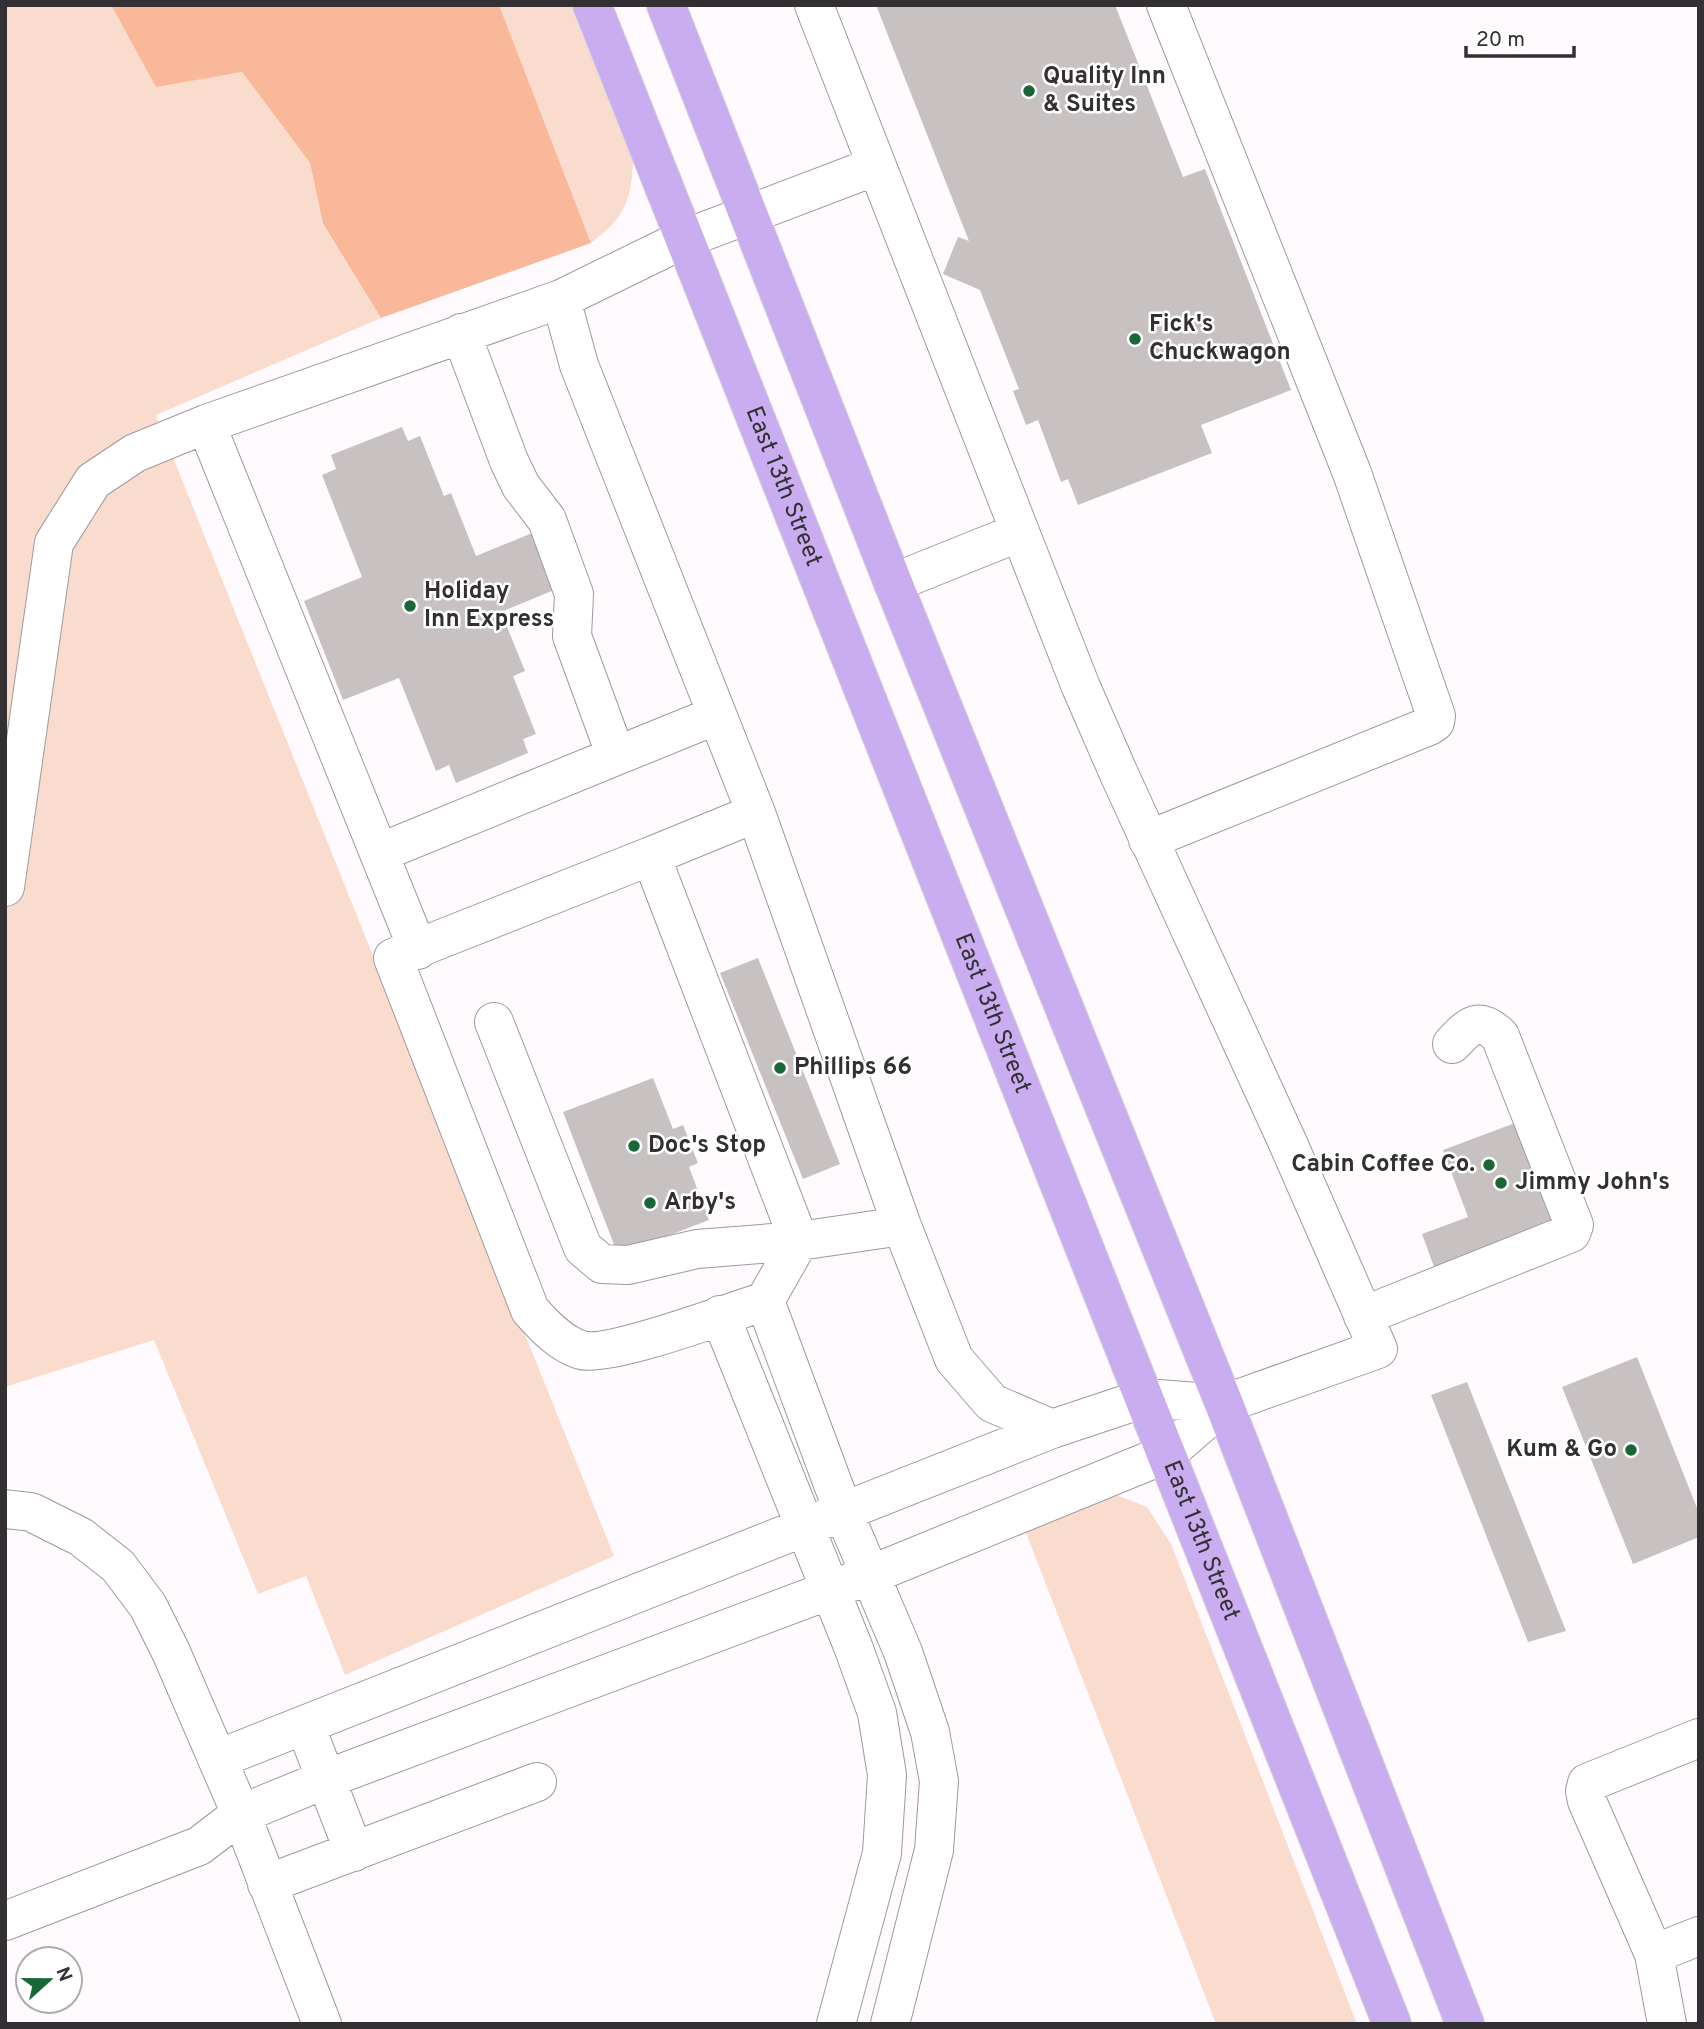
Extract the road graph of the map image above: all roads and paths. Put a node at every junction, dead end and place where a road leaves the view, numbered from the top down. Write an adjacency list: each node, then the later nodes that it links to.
1 (592, 5): 7 (main road, East 13th Street)
2 (666, 5): 6 (main road)
3 (814, 5): 5 (lane)
4 (1166, 5): 16 (lane)
5 (876, 166): 6 (lane); 11 (lane)
6 (749, 215): 7 (lane); 12 (main road)
7 (684, 239): 8 (lane); 28 (main road, East 13th Street)
8 (561, 299): 9 (lane); 13 (lane)
9 (461, 334): 10 (lane); 14 (lane)
10 (206, 424): 17 (lane); 19 (lane)
11 (1020, 532): 12 (lane); 16 (lane)
12 (893, 583): 29 (main road)
13 (717, 715): 14 (lane); 15 (lane)
14 (616, 756): 17 (lane)
15 (755, 813): 18 (lane); 23 (lane)
16 (1148, 840): 27 (lane)
17 (379, 853): 20 (lane)
18 (651, 856): 20 (lane); 24 (lane)
19 (5, 887)
20 (418, 950): 26 (lane)
21 (494, 1022): 24 (lane)
22 (1452, 1044): 27 (lane)
23 (902, 1226): 24 (lane); 30 (lane)
24 (799, 1241): 25 (lane)
25 (765, 1301): 26 (lane); 33 (lane)
26 (720, 1315): 34 (lane)
27 (1363, 1316): 29 (lane)
28 (1145, 1398): 29 (lane); 30 (lane); 31 (main road, East 13th Street)
29 (1224, 1404): 31 (lane); 52 (main road)
30 (1052, 1429): 33 (lane)
31 (1166, 1454): 35 (lane); 51 (main road, East 13th Street)
32 (5, 1508): 39 (lane)
33 (843, 1511): 34 (lane); 35 (lane)
34 (805, 1526): 36 (lane); 37 (lane)
35 (870, 1575): 36 (lane); 50 (lane)
36 (830, 1590): 40 (lane); 49 (lane)
37 (305, 1725): 39 (lane); 40 (lane)
38 (1699, 1738): 47 (lane)
39 (218, 1759): 42 (lane)
40 (326, 1779): 42 (lane); 43 (lane)
41 (537, 1782): 43 (lane)
42 (241, 1814): 44 (lane); 45 (lane)
43 (354, 1852): 44 (lane)
44 (267, 1884): 48 (lane)
45 (5, 1921)
46 (1699, 1936): 47 (lane)
47 (1654, 1954): 53 (lane)
48 (322, 2024)
49 (836, 2024)
50 (890, 2024)
51 (1392, 2024)
52 (1465, 2024)
53 (1667, 2024)

